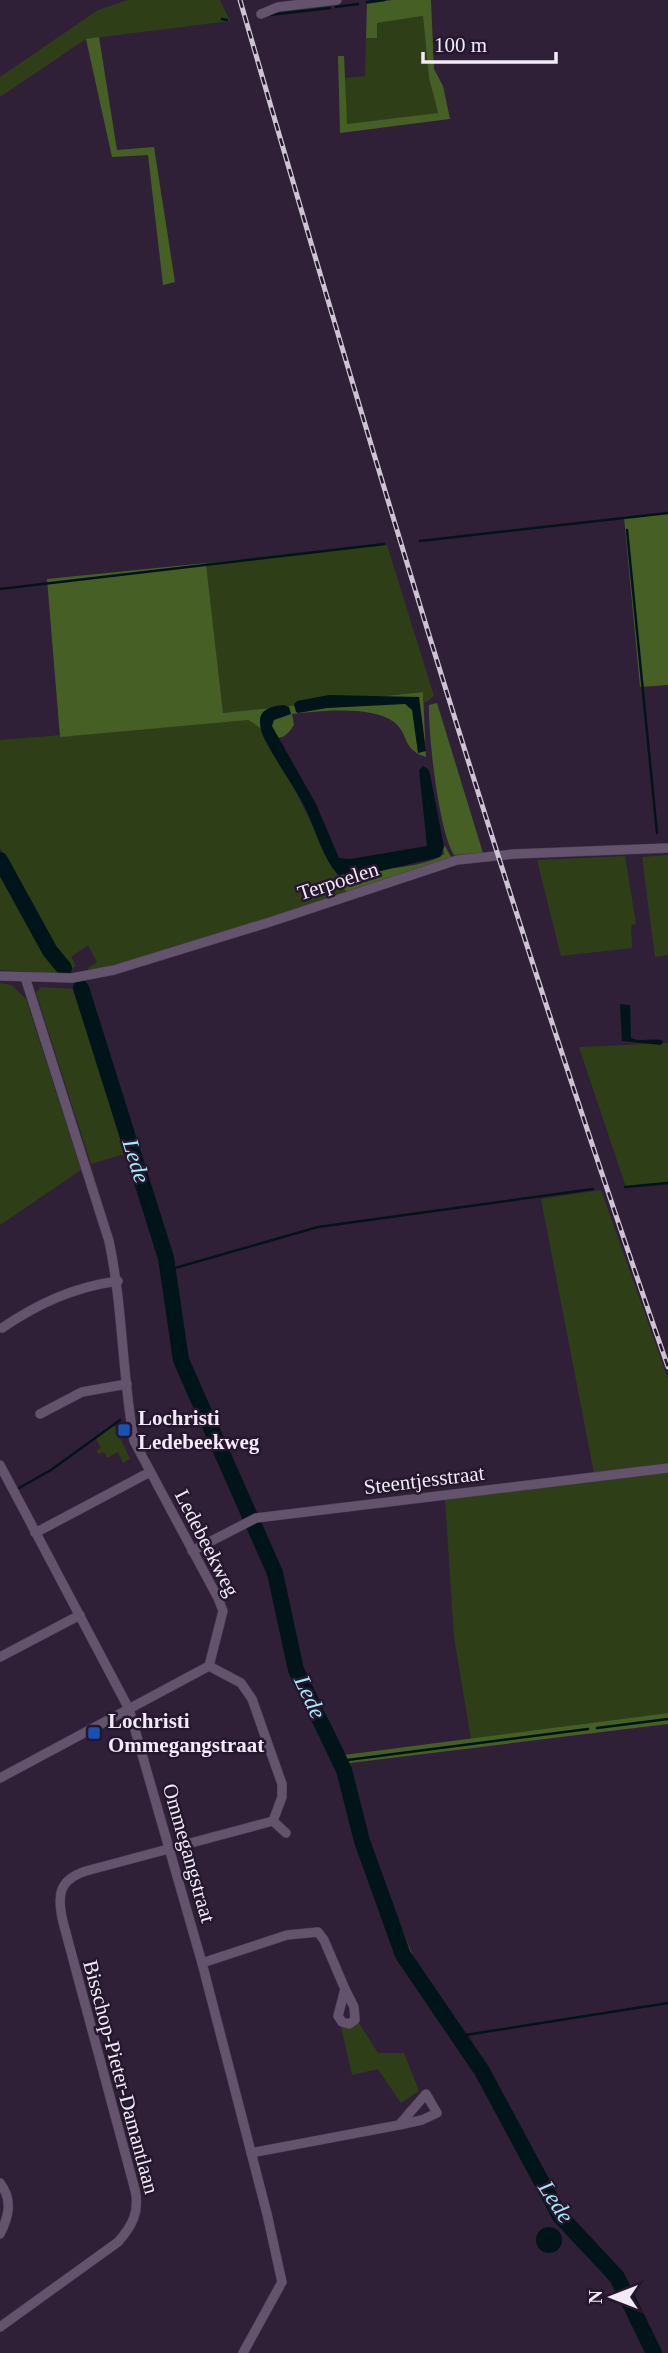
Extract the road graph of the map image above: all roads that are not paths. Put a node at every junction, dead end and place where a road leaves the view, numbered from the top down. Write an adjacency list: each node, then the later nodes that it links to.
1 (337, 0): 2 (street)
2 (261, 14)
3 (668, 848): 5 (street, Terpoelen)
4 (0, 976): 5 (street, Terpoelen)
5 (25, 977): 6 (street, Ledebeekweg)
6 (118, 1281): 7 (street); 8 (street, Ledebeekweg)
7 (2, 1328)
8 (127, 1384): 9 (street); 12 (street, Ledebeekweg)
9 (40, 1414)
10 (0, 1465): 13 (street, Ommegangstraat)
11 (668, 1468): 14 (street, Steentjesstraat)
12 (150, 1472): 13 (street); 14 (street, Ledebeekweg)
13 (35, 1533): 15 (street, Ommegangstraat)
14 (192, 1552): 17 (street, Ledebeekweg)
15 (80, 1615): 16 (street); 18 (street, Ommegangstraat)
16 (0, 1657)
17 (209, 1665): 18 (street); 20 (street)
18 (129, 1709): 19 (street); 22 (street, Ommegangstraat)
19 (0, 1778)
20 (273, 1821): 21 (street); 22 (street)
21 (286, 1833)
22 (170, 1849): 23 (street, Ommegangstraat); 29 (street, Bisschop-Pieter-Damantlaan)
23 (202, 1963): 24 (street); 26 (street, Ommegangstraat)
24 (345, 1989)
25 (399, 2125): 26 (street)
26 (251, 2153): 30 (street, Ommegangstraat)
27 (0, 2183): 28 (street)
28 (0, 2234)
29 (0, 2327)
30 (243, 2353)

